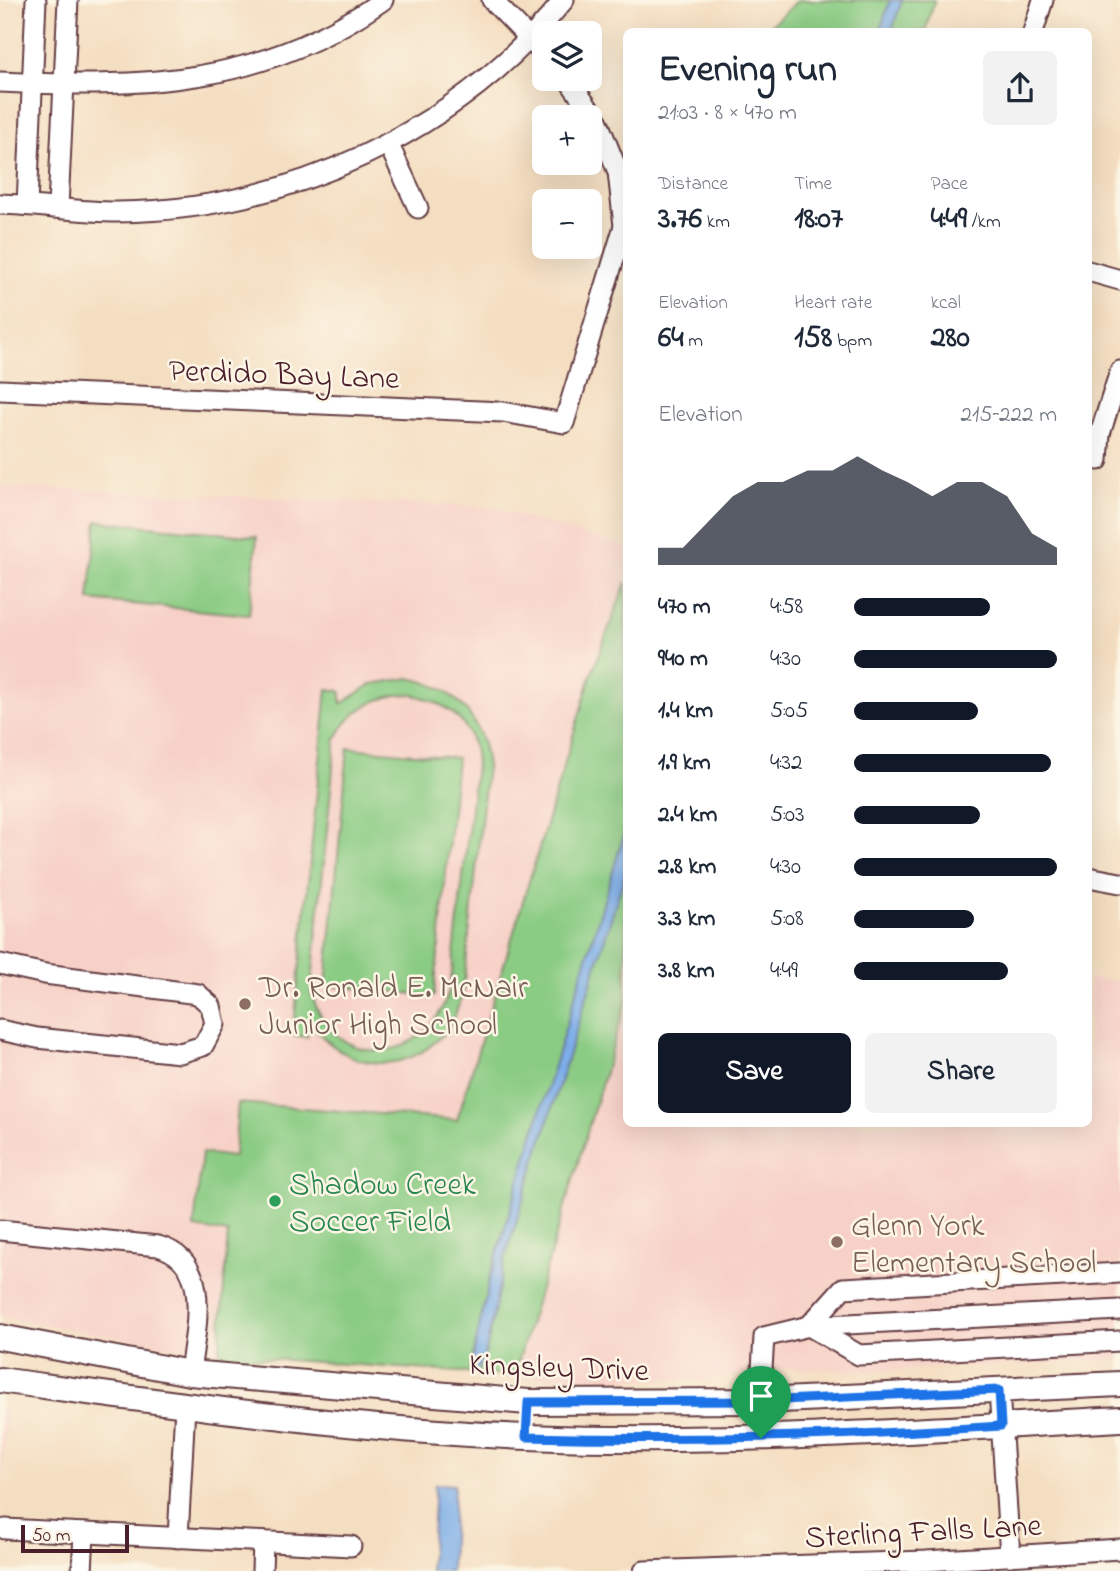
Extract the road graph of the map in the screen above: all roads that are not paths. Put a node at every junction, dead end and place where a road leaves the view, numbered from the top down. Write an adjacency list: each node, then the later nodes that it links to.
1 (36, 0): 13 (street)
2 (68, 0): 12 (street)
3 (383, 0): 12 (street)
4 (492, 0): 9 (street)
5 (564, 0): 7 (street)
6 (1042, 0): 8 (street)
7 (552, 21)
8 (1033, 28)
9 (532, 41)
10 (532, 51): 15 (street)
11 (0, 82): 13 (street)
12 (64, 83): 13 (street); 18 (street)
13 (32, 84): 17 (street)
14 (576, 91): 20 (street, Perdido Bay Lane)
15 (387, 143): 18 (street); 19 (street)
16 (0, 204): 17 (street)
17 (27, 205): 18 (street)
18 (58, 207)
19 (418, 208)
20 (623, 217)
21 (623, 229): 25 (street, Perdido Bay Lane)
22 (1092, 272): 23 (street)
23 (1120, 280)
24 (1120, 371): 26 (street)
25 (0, 390)
26 (1098, 460)
27 (1092, 878): 28 (street)
28 (1120, 883)
29 (0, 964): 30 (street)
30 (0, 1030)
31 (0, 1230): 37 (street)
32 (1120, 1273): 34 (street)
33 (1120, 1310): 34 (street)
34 (809, 1326): 36 (street); 41 (street)
35 (0, 1337): 37 (main road, Kingsley Drive)
36 (1120, 1341)
37 (190, 1373): 42 (main road, Kingsley Drive); 43 (main road)
38 (0, 1380): 43 (main road)
39 (1120, 1384): 40 (main road, Kingsley Drive)
40 (999, 1390): 41 (main road, Kingsley Drive); 45 (street)
41 (760, 1401): 42 (main road, Kingsley Drive); 47 (main road)
42 (528, 1402): 46 (main road)
43 (186, 1406): 46 (main road); 50 (street)
44 (1120, 1419): 45 (main road)
45 (1001, 1426): 47 (main road); 54 (street)
46 (526, 1437): 47 (main road)
47 (761, 1438)
48 (5, 1530): 49 (street)
49 (84, 1533): 50 (street); 57 (street)
50 (178, 1538): 51 (street)
51 (263, 1542): 52 (street); 58 (street)
52 (351, 1546)
53 (1120, 1549): 54 (street, Sterling Falls Lane)
54 (1010, 1556): 55 (street, Sterling Falls Lane)
55 (927, 1566): 56 (street, Sterling Falls Lane)
56 (723, 1570): 59 (street, Sterling Falls Lane)
57 (82, 1571)
58 (262, 1571)
59 (644, 1571)

